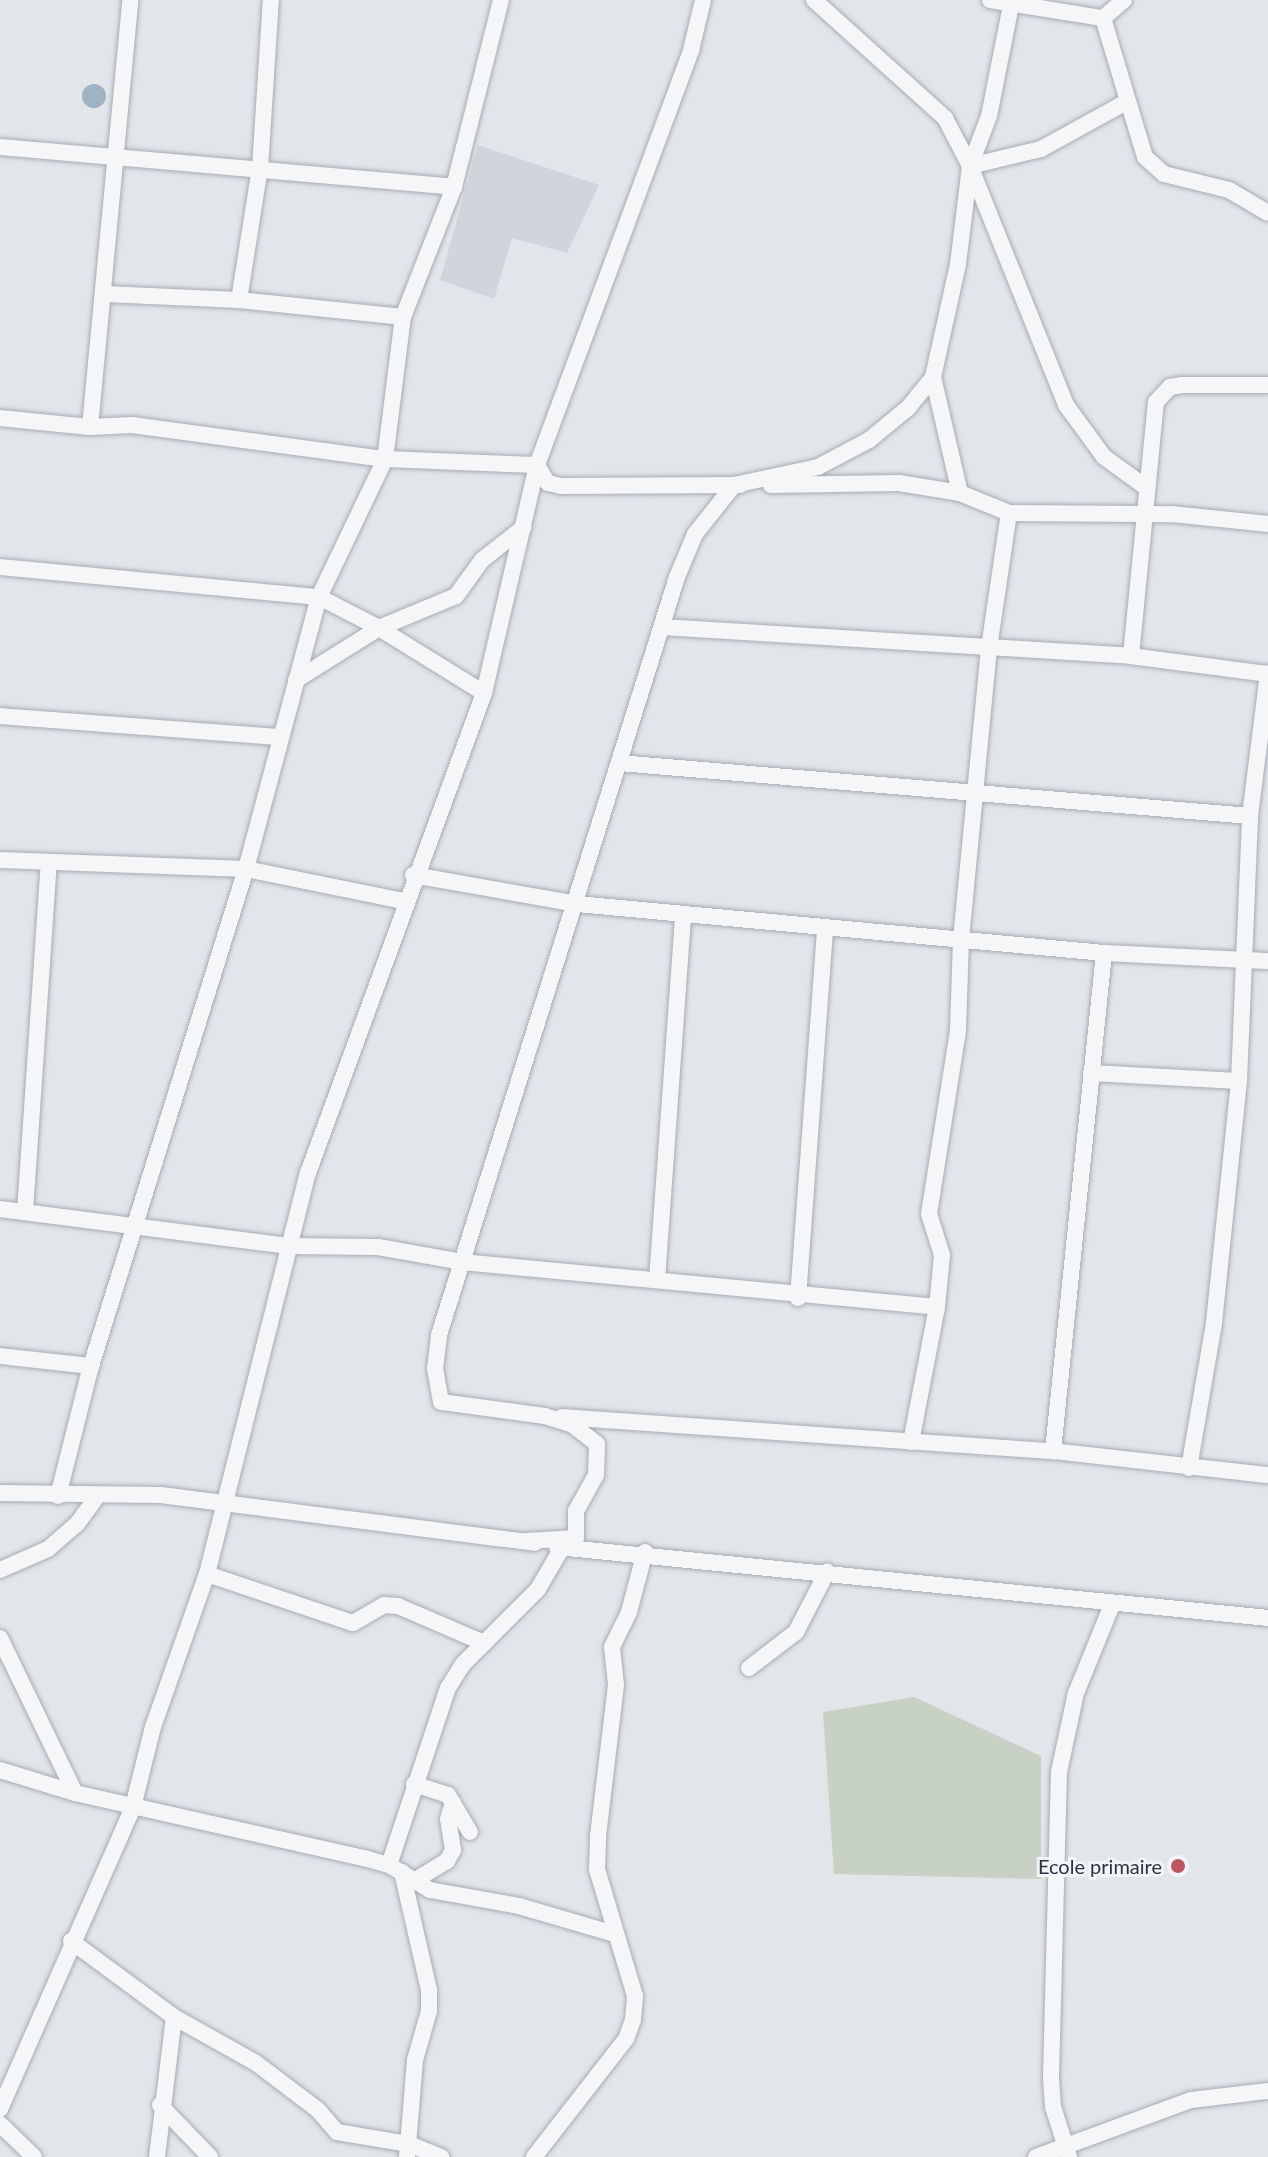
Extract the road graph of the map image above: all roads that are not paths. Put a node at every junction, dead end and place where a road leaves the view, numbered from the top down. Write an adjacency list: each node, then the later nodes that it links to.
1 (130, 0): 12 (street)
2 (271, 0): 14 (street)
3 (501, 0): 15 (street)
4 (703, 0): 25 (street)
5 (814, 0): 13 (street)
6 (990, 0): 8 (street)
7 (1124, 0): 9 (street)
8 (1012, 2): 9 (street); 13 (street)
9 (1103, 18): 10 (street)
10 (1128, 101): 13 (street); 16 (street)
11 (0, 147): 12 (street)
12 (117, 157): 14 (street); 17 (street)
13 (970, 166): 20 (street); 27 (street)
14 (260, 168): 15 (street); 18 (street)
15 (454, 187): 19 (street)
16 (1268, 213)
17 (105, 294): 18 (street); 23 (street)
18 (239, 300): 19 (street)
19 (403, 317): 24 (street)
20 (933, 377): 26 (street); 28 (street)
21 (1268, 385): 27 (street)
22 (0, 418): 23 (street)
23 (90, 427): 24 (street)
24 (385, 459): 25 (street); 34 (street)
25 (537, 465): 26 (street); 32 (street)
26 (734, 485): 28 (street); 35 (street)
27 (1147, 488): 30 (street)
28 (960, 493): 29 (street)
29 (1009, 513): 30 (street); 37 (street)
30 (1145, 517): 31 (street); 38 (street)
31 (1268, 524)
32 (524, 527): 36 (street); 41 (street)
33 (0, 567): 34 (street)
34 (319, 597): 36 (street); 40 (street)
35 (662, 627): 37 (street); 44 (street)
36 (379, 628): 40 (street); 41 (street)
37 (989, 648): 38 (street); 45 (street)
38 (1131, 656): 39 (street)
39 (1268, 674): 46 (street)
40 (296, 680): 43 (street)
41 (484, 693): 50 (street)
42 (0, 716): 43 (street)
43 (280, 737): 49 (street)
44 (619, 763): 45 (street); 52 (street)
45 (976, 793): 46 (street); 55 (street)
46 (1250, 816): 57 (street)
47 (0, 860): 48 (street)
48 (49, 864): 49 (street); 62 (street)
49 (246, 869): 51 (street); 63 (street)
50 (413, 875): 51 (street); 52 (street)
51 (403, 901): 64 (street)
52 (577, 904): 53 (street); 65 (street)
53 (683, 914): 54 (street); 66 (street)
54 (825, 927): 55 (street); 67 (street)
55 (961, 939): 56 (street); 68 (street)
56 (1104, 953): 57 (street); 59 (street)
57 (1246, 961): 58 (street); 60 (street)
58 (1268, 961)
59 (1091, 1073): 60 (street); 73 (street)
60 (1239, 1081): 74 (street)
61 (0, 1209): 62 (street)
62 (25, 1212): 63 (street)
63 (133, 1226): 64 (street); 70 (street)
64 (287, 1246): 65 (street); 79 (street)
65 (462, 1262): 66 (street); 71 (street)
66 (657, 1280): 67 (street)
67 (798, 1298): 68 (street)
68 (937, 1307): 72 (street)
69 (0, 1356): 70 (street)
70 (91, 1366): 78 (street)
71 (545, 1416): 72 (street); 80 (street)
72 (911, 1442): 73 (street)
73 (1053, 1451): 74 (street)
74 (1189, 1468): 75 (street)
75 (1268, 1475)
76 (0, 1493): 78 (street)
77 (98, 1495): 78 (street); 79 (street); 83 (street)
78 (58, 1496)
79 (225, 1503): 80 (street); 85 (street)
80 (526, 1541): 81 (street)
81 (562, 1548): 82 (street); 89 (street)
82 (645, 1552): 84 (street); 98 (street)
83 (0, 1570)
84 (827, 1572): 86 (street); 90 (street)
85 (207, 1574): 89 (street); 95 (street)
86 (1112, 1605): 87 (street); 106 (street)
87 (1268, 1618)
88 (0, 1638): 93 (street)
89 (484, 1643): 92 (street)
90 (749, 1668)
91 (0, 1770): 93 (street)
92 (414, 1784): 94 (street); 97 (street)
93 (75, 1793): 95 (street)
94 (453, 1803): 96 (street); 97 (street)
95 (133, 1807): 97 (street); 99 (street)
96 (470, 1832)
97 (403, 1872): 98 (street); 105 (street)
98 (615, 1934): 111 (street)
99 (71, 1941): 100 (street); 103 (street)
100 (174, 2017): 102 (street); 105 (street)
101 (1268, 2091): 106 (street)
102 (160, 2105): 108 (street); 109 (street)
103 (0, 2109)
104 (0, 2124): 107 (street)
105 (408, 2150): 110 (street)
106 (1068, 2153): 112 (street)
107 (34, 2157)
108 (157, 2157)
109 (210, 2157)
110 (441, 2157)
111 (534, 2157)
112 (1036, 2157)

